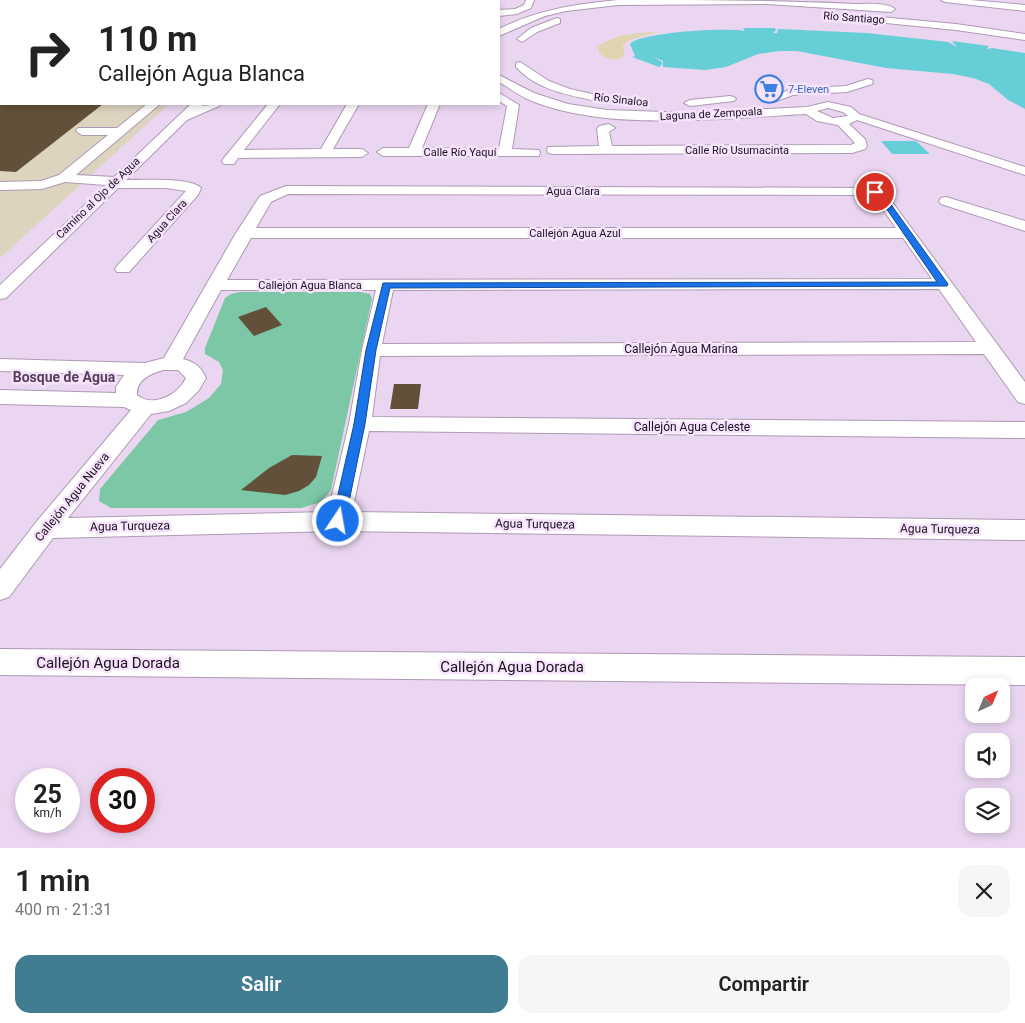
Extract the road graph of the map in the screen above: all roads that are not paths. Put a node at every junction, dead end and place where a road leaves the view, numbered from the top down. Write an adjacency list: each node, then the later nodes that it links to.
1 (530, 0): 8 (street)
2 (945, 0): 6 (street)
3 (976, 0): 6 (street)
4 (705, 1): 5 (street); 10 (street)
5 (817, 2): 12 (street)
6 (1008, 5): 7 (street); 13 (street)
7 (1025, 7)
8 (522, 10): 10 (street); 11 (street)
9 (637, 10): 14 (street)
10 (546, 12): 14 (street); 16 (street)
11 (500, 13)
12 (901, 15): 15 (street, Río Santiago); 17 (street, Río Santiago)
13 (1005, 16)
14 (569, 17): 18 (street)
15 (858, 18)
16 (500, 32)
17 (1025, 37)
18 (522, 39)
19 (520, 65): 25 (street, Río Sinaloa)
20 (500, 79): 22 (street, Laguna de Zempoala)
21 (868, 82): 23 (street)
22 (516, 88): 24 (street, Calle Río Yaquí); 30 (street, Laguna de Zempoala)
23 (802, 91): 28 (street); 39 (street)
24 (500, 94)
25 (578, 94): 29 (street, Río Sinaloa); 30 (street); 38 (street)
26 (500, 95): 51 (street, Calle Río Yaquí)
27 (730, 99): 31 (street)
28 (774, 99)
29 (612, 100)
30 (550, 102): 38 (street, Laguna de Zempoala)
31 (681, 104)
32 (153, 105): 45 (street)
33 (196, 105): 41 (street, Camino al Ojo de Agua)
34 (213, 105): 41 (street)
35 (273, 105): 50 (street)
36 (352, 105): 50 (street)
37 (434, 105): 49 (street, Calle Río Yaquí)
38 (562, 105): 39 (street, Laguna de Zempoala)
39 (816, 108): 40 (street, Laguna de Zempoala); 42 (street)
40 (855, 116): 42 (street); 54 (street)
41 (182, 118): 56 (street, Camino al Ojo de Agua)
42 (840, 122): 47 (street, Calle Río Usumacinta)
43 (609, 128): 47 (street)
44 (82, 131): 45 (street)
45 (121, 132): 55 (street)
46 (553, 150): 47 (street)
47 (606, 151)
48 (383, 152): 49 (street, Calle Río Yaquí)
49 (414, 152): 51 (street, Calle Río Yaquí)
50 (325, 153): 53 (street)
51 (505, 153): 52 (street, Calle Río Yaquí)
52 (534, 153)
53 (362, 154)
54 (1025, 171)
55 (64, 178): 56 (street); 57 (street)
56 (114, 182): 64 (street, Agua Clara); 68 (street, Camino al Ojo de Agua)
57 (0, 186)
58 (946, 201): 59 (street)
59 (1006, 220): 60 (street); 63 (street)
60 (1025, 226)
61 (906, 232): 62 (street, Callejón Agua Azul); 62 (street, Agua Clara); 65 (street)
62 (244, 233): 66 (street)
63 (1025, 240)
64 (123, 269)
65 (944, 284): 67 (street, Callejón Agua Blanca); 69 (street)
66 (216, 285): 67 (street, Callejón Agua Blanca); 71 (street)
67 (386, 285): 70 (street)
68 (0, 294)
69 (991, 348): 70 (street, Callejón Agua Marina); 75 (street)
70 (371, 350): 77 (street)
71 (171, 363): 73 (street); 76 (street)
72 (1, 366): 73 (street)
73 (146, 369): 76 (street)
74 (0, 397): 76 (street)
75 (1025, 397)
76 (137, 404): 80 (street, Callejón Agua Nueva)
77 (360, 424): 78 (street, Callejón Agua Celeste); 79 (street)
78 (1025, 430)
79 (338, 521): 80 (street, Agua Turqueza); 81 (street, Agua Turqueza)
80 (46, 528): 82 (street, Callejón Agua Nueva)
81 (1025, 530)
82 (0, 588)
83 (0, 662): 84 (street, Callejón Agua Dorada)
84 (1025, 671)

